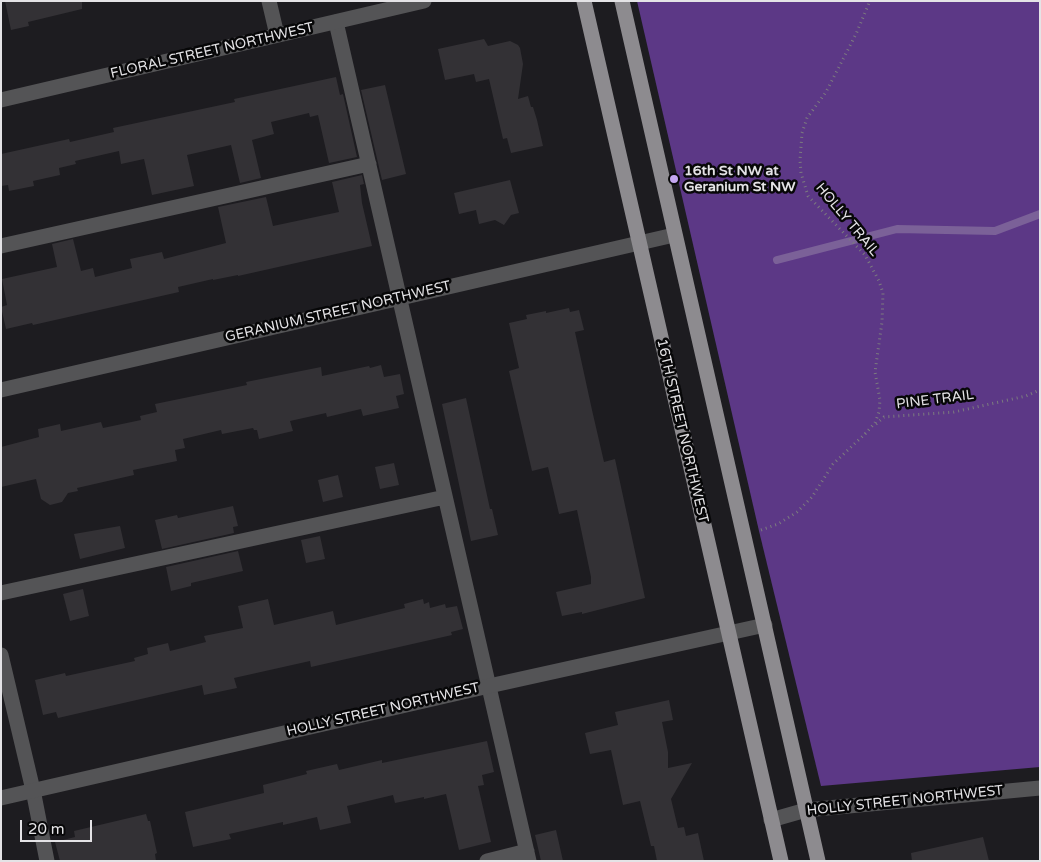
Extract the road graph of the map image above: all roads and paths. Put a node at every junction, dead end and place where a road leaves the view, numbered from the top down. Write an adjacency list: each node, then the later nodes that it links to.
1 (269, 1): 7 (street)
2 (424, 1): 6 (street, FLORAL STREET NORTHWEST)
3 (584, 1): 11 (main road, 16TH STREET NORTHWEST)
4 (622, 1): 10 (main road)
5 (870, 1): 16 (path, HOLLY TRAIL)
6 (336, 22): 7 (street, FLORAL STREET NORTHWEST); 9 (street)
7 (277, 35): 8 (street, FLORAL STREET NORTHWEST)
8 (1, 100)
9 (369, 164): 12 (street); 13 (street)
10 (674, 234): 11 (street, GERANIUM STREET NORTHWEST); 20 (main road)
11 (639, 243): 13 (street, GERANIUM STREET NORTHWEST); 21 (main road, 16TH STREET NORTHWEST)
12 (1, 246)
13 (400, 298): 14 (street, GERANIUM STREET NORTHWEST); 17 (street)
14 (1, 390)
15 (1040, 390): 16 (path, PINE TRAIL)
16 (865, 434): 18 (path, PINE TRAIL)
17 (445, 497): 19 (street); 23 (street)
18 (758, 531)
19 (1, 594)
20 (765, 625): 21 (street, HOLLY STREET NORTHWEST); 27 (main road)
21 (729, 634): 23 (street, HOLLY STREET NORTHWEST); 28 (main road, 16TH STREET NORTHWEST)
22 (1, 655): 25 (street)
23 (488, 686): 25 (street, HOLLY STREET NORTHWEST); 29 (street)
24 (1040, 788): 27 (street, HOLLY STREET NORTHWEST)
25 (33, 790): 26 (street, HOLLY STREET NORTHWEST); 30 (street)
26 (1, 798)
27 (806, 810): 28 (street, HOLLY STREET NORTHWEST); 33 (main road)
28 (771, 820): 32 (main road, 16TH STREET NORTHWEST)
29 (528, 856): 31 (street)
30 (47, 861)
31 (487, 861)
32 (782, 861)
33 (818, 861)

